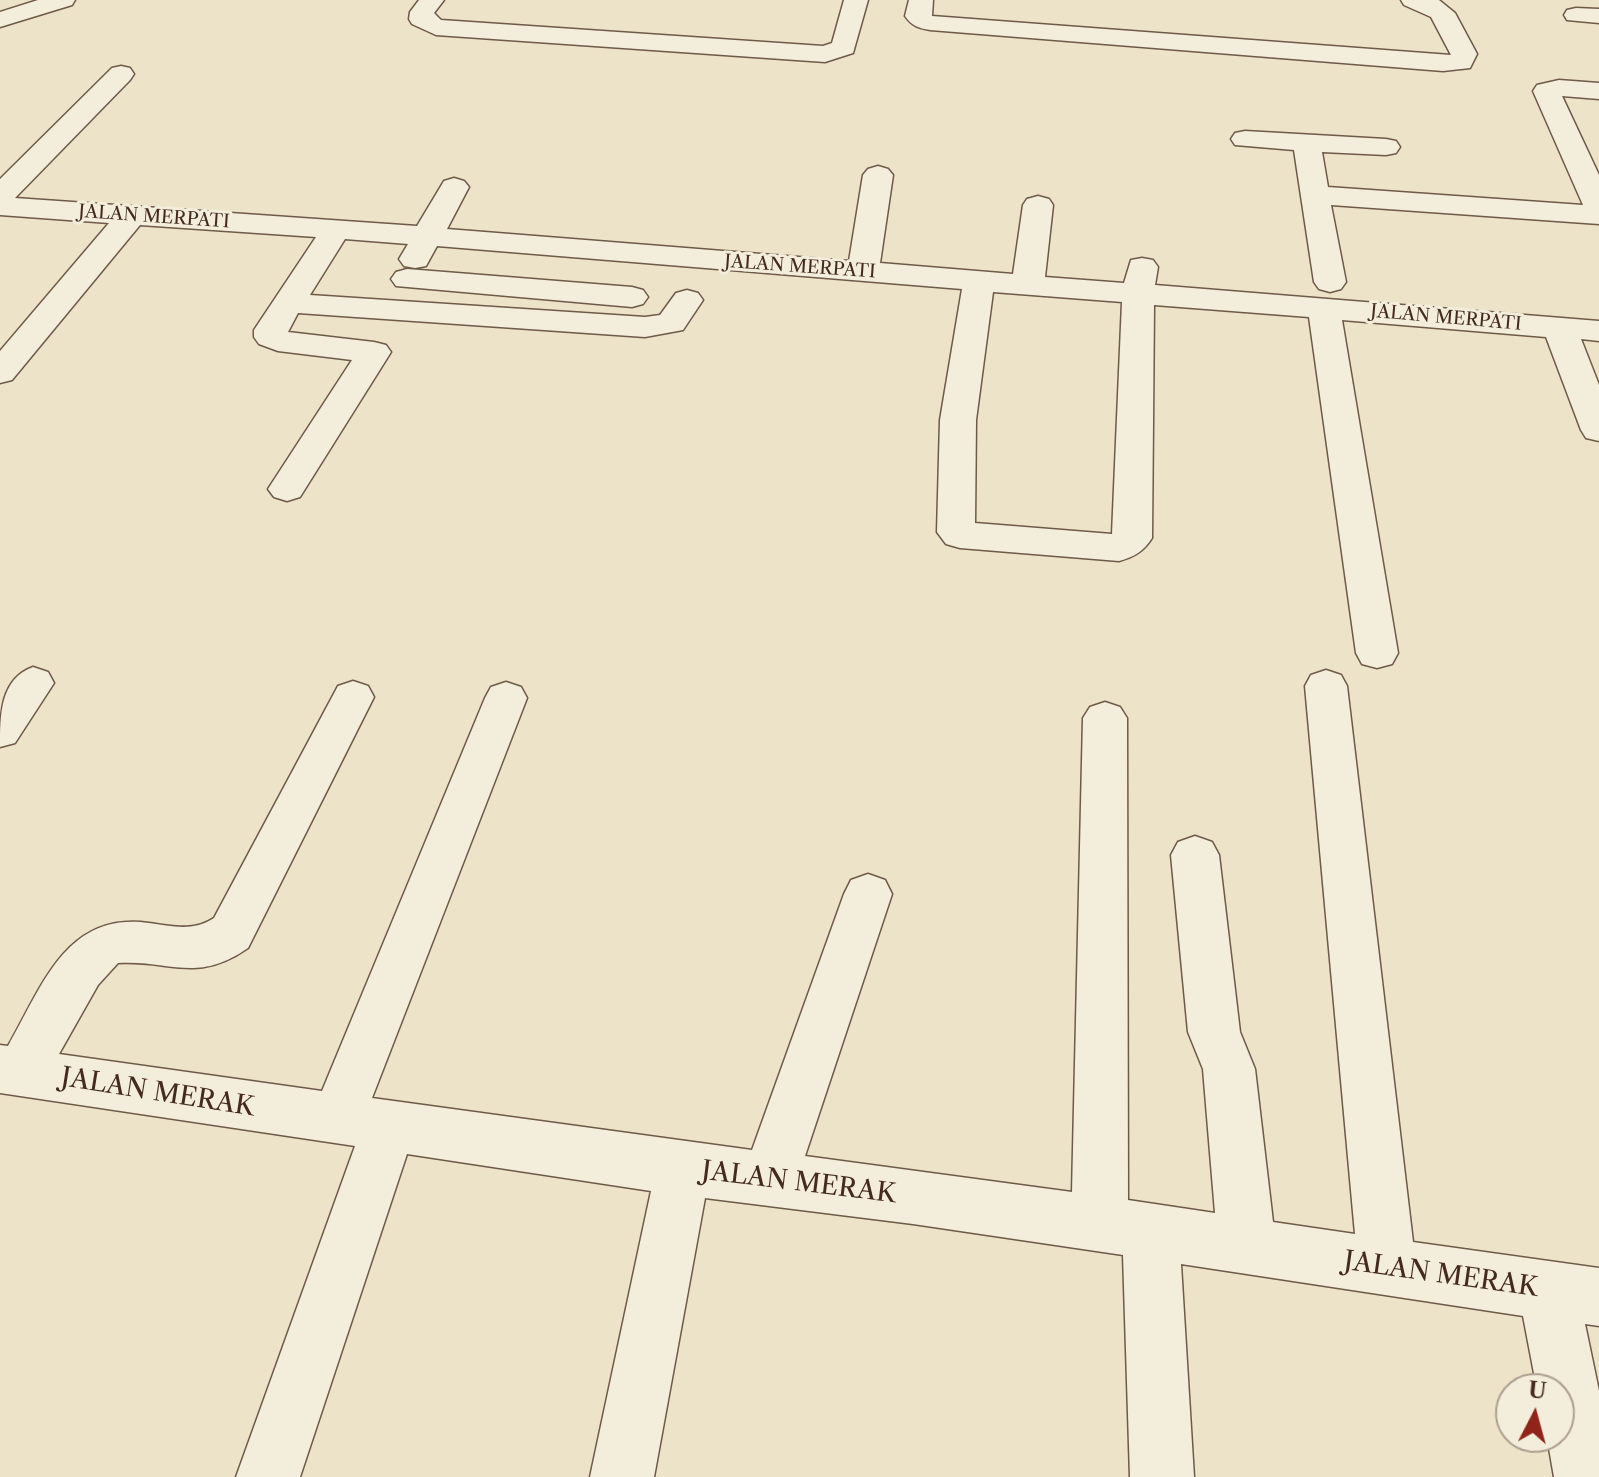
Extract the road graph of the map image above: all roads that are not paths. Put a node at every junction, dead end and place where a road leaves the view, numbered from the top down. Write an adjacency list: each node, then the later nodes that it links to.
1 (63, 0): 6 (street)
2 (432, 0): 3 (street)
3 (856, 0)
4 (921, 0): 5 (street)
5 (1413, 0)
6 (0, 20)
7 (121, 74): 15 (street)
8 (1599, 91): 12 (street)
9 (1245, 139): 10 (street)
10 (1307, 142): 14 (street); 16 (street)
11 (878, 175): 25 (street)
12 (1593, 180): 19 (street)
13 (454, 187): 23 (street)
14 (1314, 195): 16 (street); 31 (street)
15 (0, 196)
16 (1401, 201): 20 (street)
17 (1038, 205): 29 (street)
18 (0, 206): 21 (street, JALAN MERPATI)
19 (1599, 207)
20 (1599, 215)
21 (131, 216): 22 (street, JALAN MERPATI); 39 (street)
22 (336, 229): 23 (street, JALAN MERPATI); 33 (street)
23 (426, 236): 24 (street, JALAN MERPATI); 26 (street)
24 (697, 260): 25 (street, JALAN MERPATI); 32 (street)
25 (863, 271): 28 (street, JALAN MERPATI)
26 (407, 279): 32 (street); 34 (street)
27 (1140, 280): 28 (street); 29 (street, JALAN MERPATI); 31 (street, JALAN MERPATI)
28 (979, 281): 29 (street, JALAN MERPATI)
29 (1028, 284)
30 (1380, 294): 35 (street)
31 (1327, 295): 35 (street, JALAN MERPATI); 42 (street)
32 (687, 300): 34 (street)
33 (288, 303): 34 (street); 38 (street)
34 (391, 312): 38 (street)
35 (1459, 318): 36 (street, JALAN MERPATI)
36 (1560, 329): 37 (street, JALAN MERPATI); 40 (street)
37 (1599, 331)
38 (374, 352): 41 (street)
39 (0, 373)
40 (1599, 430)
41 (287, 489)
42 (1377, 653)
43 (33, 683): 48 (street)
44 (1326, 686): 57 (street)
45 (353, 697): 51 (street)
46 (506, 698): 52 (street)
47 (1105, 718): 55 (street)
48 (0, 731)
49 (1195, 855): 56 (street)
50 (868, 894): 54 (street)
51 (11, 1071): 52 (street, JALAN MERAK)
52 (363, 1123): 53 (street, JALAN MERAK); 59 (street)
53 (683, 1169): 54 (street, JALAN MERAK); 60 (street)
54 (770, 1178): 55 (street, JALAN MERAK)
55 (1126, 1227): 56 (street, JALAN MERAK); 61 (street)
56 (1247, 1247): 57 (street, JALAN MERAK)
57 (1387, 1266): 58 (street, JALAN MERAK)
58 (1573, 1294): 62 (street)
59 (268, 1477)
60 (622, 1477)
61 (1162, 1477)
62 (1586, 1477)

